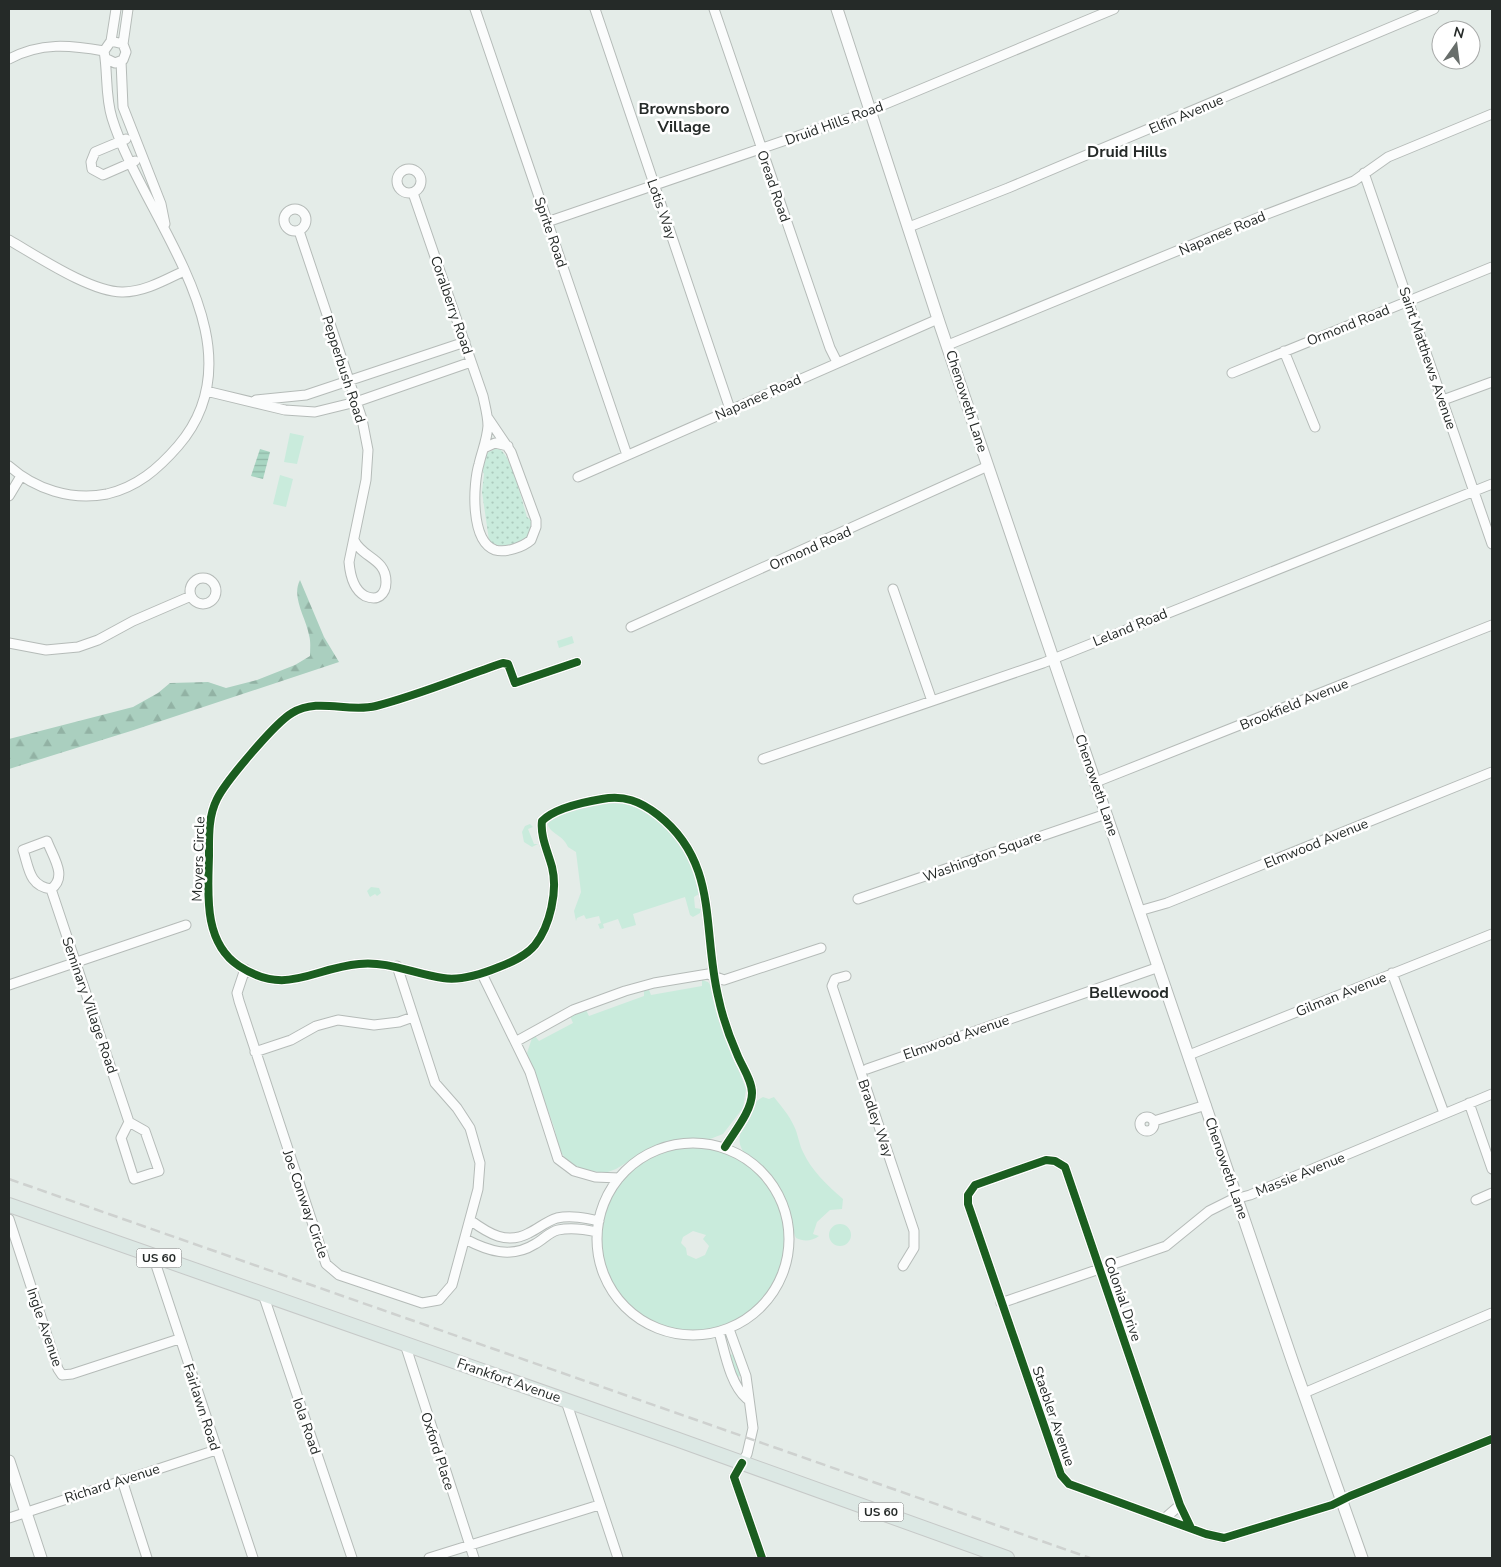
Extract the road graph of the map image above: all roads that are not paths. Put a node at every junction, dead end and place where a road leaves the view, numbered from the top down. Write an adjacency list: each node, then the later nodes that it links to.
1 (116, 9): 9 (street)
2 (128, 9): 10 (street)
3 (475, 9): 24 (street, Sprite Road)
4 (595, 9): 22 (street, Lotis Way)
5 (714, 9): 18 (street, Oread Road)
6 (837, 9): 14 (main road, Chenoweth Lane)
7 (1114, 9): 14 (street, Druid Hills Road)
8 (1434, 9): 25 (street, Elfin Avenue)
9 (111, 41): 10 (street); 11 (street)
10 (123, 44): 13 (street)
11 (106, 55): 12 (street); 13 (street); 17 (street)
12 (9, 59)
13 (121, 61): 16 (street)
14 (870, 111): 18 (street, Druid Hills Road); 25 (main road, Chenoweth Lane)
15 (1492, 114): 21 (street, Napanee Road)
16 (134, 136): 17 (street); 19 (street)
17 (122, 141): 20 (street); 20 (street)
18 (762, 149): 22 (street, Druid Hills Road); 37 (street, Oread Road)
19 (143, 158): 20 (street); 26 (street)
20 (132, 163): 26 (street)
21 (1364, 173): 31 (street, Saint Matthews Avenue); 34 (street, Napanee Road)
22 (654, 185): 24 (street, Druid Hills Road); 45 (street, Lotis Way)
23 (413, 193): 33 (street, Coralberry Road)
24 (548, 222): 50 (street, Sprite Road)
25 (909, 227): 32 (main road, Chenoweth Lane)
26 (166, 229): 30 (street)
27 (299, 231): 39 (street, Pepperbush Road)
28 (9, 240): 30 (street)
29 (1492, 267): 31 (street, Ormond Road)
30 (184, 271): 41 (street)
31 (1408, 301): 35 (street, Ormond Road); 43 (street, Saint Matthews Avenue)
32 (938, 318): 34 (main road, Chenoweth Lane); 37 (street, Napanee Road)
33 (465, 342): 36 (street, Coralberry Road); 39 (street)
34 (948, 345): 52 (main road, Chenoweth Lane)
35 (1284, 351): 38 (street, Ormond Road); 47 (street)
36 (471, 362): 44 (street); 46 (street, Coralberry Road)
37 (837, 362): 45 (street, Napanee Road)
38 (1232, 373)
39 (349, 382): 42 (street); 44 (street, Pepperbush Road)
40 (1492, 382): 43 (street)
41 (206, 391): 42 (street); 53 (street)
42 (248, 400): 44 (street)
43 (1443, 400): 56 (street, Saint Matthews Avenue)
44 (356, 402): 58 (street, Pepperbush Road)
45 (730, 409): 50 (street, Napanee Road)
46 (488, 418): 48 (street, Coralberry Road); 49 (street, Coralberry Road)
47 (1315, 427)
48 (508, 446): 49 (street); 49 (street, Coralberry Road)
49 (484, 448)
50 (627, 455): 54 (street, Napanee Road)
51 (9, 466): 53 (street)
52 (988, 466): 63 (street, Ormond Road); 65 (main road, Chenoweth Lane)
53 (21, 476): 57 (street)
54 (578, 477)
55 (1492, 484): 56 (street, Leland Road)
56 (1474, 490): 59 (street, Saint Matthews Avenue); 65 (street, Leland Road)
57 (9, 496)
58 (354, 540): 58 (street, Pepperbush Road)
59 (1492, 544)
60 (893, 588): 67 (street)
61 (191, 596): 64 (street)
62 (1492, 625): 70 (street, Brookfield Avenue)
63 (631, 628)
64 (9, 644)
65 (1053, 658): 67 (street, Leland Road); 70 (main road, Chenoweth Lane)
66 (577, 662): 81 (street, Moyers Circle)
67 (932, 701): 68 (street, Leland Road)
68 (763, 760)
69 (1492, 772): 74 (street, Elmwood Avenue)
70 (1096, 782): 71 (main road, Chenoweth Lane)
71 (1106, 814): 73 (street, Washington Square); 74 (main road, Chenoweth Lane)
72 (51, 889): 72 (street); 78 (street, Seminary Village Road)
73 (858, 899)
74 (1140, 911): 80 (main road, Chenoweth Lane)
75 (186, 925): 78 (street)
76 (1492, 934): 82 (street, Gilman Avenue)
77 (821, 948): 85 (street)
78 (76, 963): 86 (street); 97 (street, Seminary Village Road)
79 (397, 966): 81 (street, Moyers Circle); 83 (street, Moyers Circle); 87 (street, Joe Conway Circle)
80 (1159, 967): 90 (main road, Chenoweth Lane); 91 (street, Elmwood Avenue)
81 (245, 969): 89 (street, Joe Conway Circle)
82 (1392, 973): 90 (street, Gilman Avenue); 95 (street)
83 (482, 974): 85 (street, Moyers Circle); 88 (street)
84 (846, 976): 112 (street, Bradley Way)
85 (714, 977): 88 (street); 98 (street, Moyers Circle)
86 (9, 985)
87 (413, 1017): 89 (street); 107 (street, Joe Conway Circle)
88 (517, 1041): 100 (street)
89 (256, 1052): 110 (street, Joe Conway Circle)
90 (1189, 1055): 94 (main road, Chenoweth Lane)
91 (867, 1068)
92 (1492, 1094): 93 (street, Massie Avenue)
93 (1469, 1103): 95 (street, Massie Avenue); 99 (street)
94 (1206, 1105): 96 (street); 103 (main road, Chenoweth Lane)
95 (1444, 1114): 103 (street, Massie Avenue)
96 (1154, 1121)
97 (129, 1122): 97 (street)
98 (725, 1147): 100 (street); 118 (street)
99 (1492, 1169)
100 (619, 1178): 108 (street)
101 (975, 1185): 113 (street, Colonial Drive); 115 (street, Staebler Avenue)
102 (1492, 1193): 104 (street)
103 (1237, 1198): 113 (street, Massie Avenue); 121 (main road, Chenoweth Lane)
104 (1476, 1200)
105 (9, 1205): 111 (main road, Frankfort Avenue / US 60)
106 (9, 1218): 119 (street, Ingle Avenue)
107 (470, 1220): 108 (street); 110 (street, Joe Conway Circle)
108 (599, 1221): 109 (street)
109 (597, 1232): 110 (street); 117 (street)
110 (465, 1239)
111 (153, 1256): 114 (main road, Frankfort Avenue / US 60); 119 (street, Fairlawn Road)
112 (903, 1266)
113 (1100, 1269): 115 (street, Massie Avenue); 130 (street, Colonial Drive)
114 (263, 1294): 120 (main road, Frankfort Avenue / US 60); 140 (street, Iola Road)
115 (1002, 1303): 134 (street, Staebler Avenue)
116 (1492, 1312): 121 (street)
117 (719, 1332): 118 (street); 122 (street)
118 (730, 1332): 122 (street)
119 (179, 1339): 125 (street, Fairlawn Road)
120 (404, 1344): 123 (main road, Frankfort Avenue / US 60); 136 (street, Oxford Place)
121 (1304, 1392): 129 (main road, Chenoweth Lane)
122 (747, 1399): 127 (street)
123 (566, 1400): 127 (main road, Frankfort Avenue / US 60); 131 (street)
124 (1492, 1439): 129 (street, Staebler Avenue)
125 (216, 1450): 128 (street, Richard Avenue); 139 (street, Fairlawn Road)
126 (9, 1461): 132 (main road)
127 (742, 1462): 144 (street); 145 (main road, Frankfort Avenue / US 60)
128 (122, 1480): 132 (street, Richard Avenue); 138 (street)
129 (1341, 1501): 135 (street, Staebler Avenue); 146 (main road, Chenoweth Lane)
130 (1180, 1504): 134 (street); 135 (street, Colonial Drive)
131 (599, 1505): 136 (street); 143 (street)
132 (26, 1511): 133 (street, Richard Avenue); 137 (main road)
133 (9, 1518)
134 (1164, 1519): 135 (street, Staebler Avenue)
135 (1191, 1528)
136 (470, 1545): 141 (street); 142 (street, Oxford Place)
137 (41, 1558)
138 (147, 1558)
139 (252, 1558)
140 (352, 1558)
141 (429, 1558)
142 (474, 1558)
143 (618, 1558)
144 (762, 1558)
145 (1008, 1558)
146 (1362, 1558)

